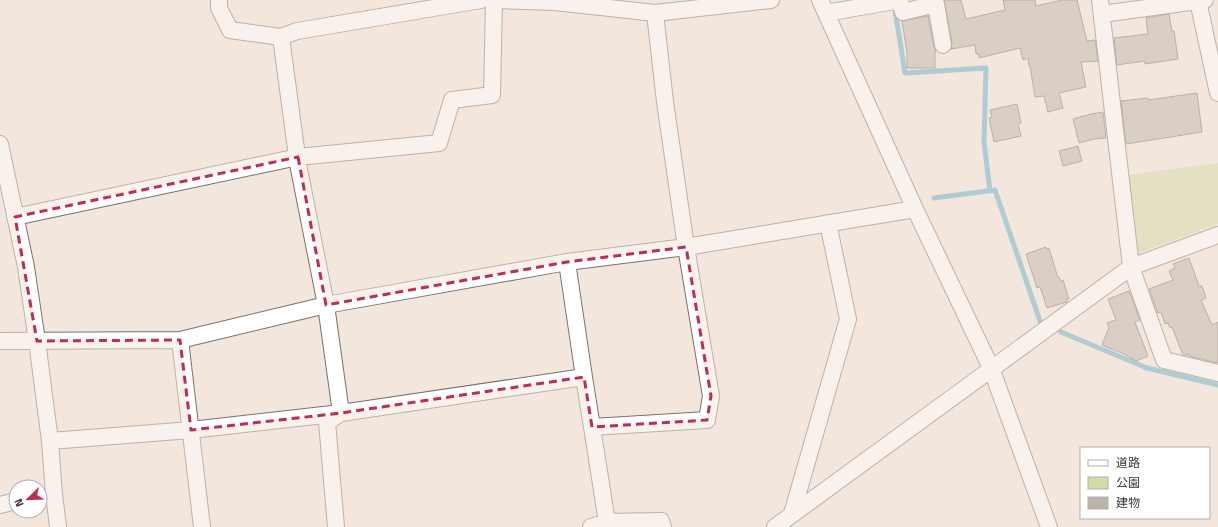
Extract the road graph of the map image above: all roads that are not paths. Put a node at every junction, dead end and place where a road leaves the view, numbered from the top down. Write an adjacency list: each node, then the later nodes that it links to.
1 (220, 0): 12 (street)
2 (481, 0): 8 (street)
3 (494, 0): 16 (street)
4 (497, 0): 11 (street)
5 (771, 0): 11 (street)
6 (900, 0): 9 (street); 13 (street)
7 (1202, 0): 10 (street); 14 (street)
8 (406, 6): 12 (street)
9 (823, 6): 17 (street)
10 (1101, 7): 23 (street)
11 (655, 13): 21 (street)
12 (281, 37): 16 (street)
13 (943, 45)
14 (1218, 93)
15 (0, 144): 18 (street)
16 (298, 157): 18 (street); 24 (street)
17 (915, 209): 19 (street); 28 (street)
18 (15, 217): 27 (street)
19 (828, 223): 21 (street); 37 (street)
20 (1218, 235): 23 (street)
21 (686, 247): 22 (street); 32 (street)
22 (567, 262): 24 (street); 30 (street)
23 (1131, 267): 28 (street); 29 (street)
24 (326, 305): 25 (street); 31 (street)
25 (180, 340): 27 (street); 33 (street)
26 (0, 341): 27 (street)
27 (37, 341): 34 (street)
28 (991, 368): 37 (street); 45 (street)
29 (1218, 373)
30 (584, 377): 31 (street); 32 (street)
31 (341, 413): 33 (street); 41 (street)
32 (592, 427): 38 (street)
33 (192, 430): 34 (street); 40 (street)
34 (50, 441): 35 (street)
35 (48, 479)
36 (48, 498): 39 (street)
37 (792, 514): 44 (street)
38 (607, 522): 42 (street); 43 (street)
39 (58, 527)
40 (202, 527)
41 (336, 527)
42 (591, 527)
43 (663, 527)
44 (775, 527)
45 (1049, 527)

